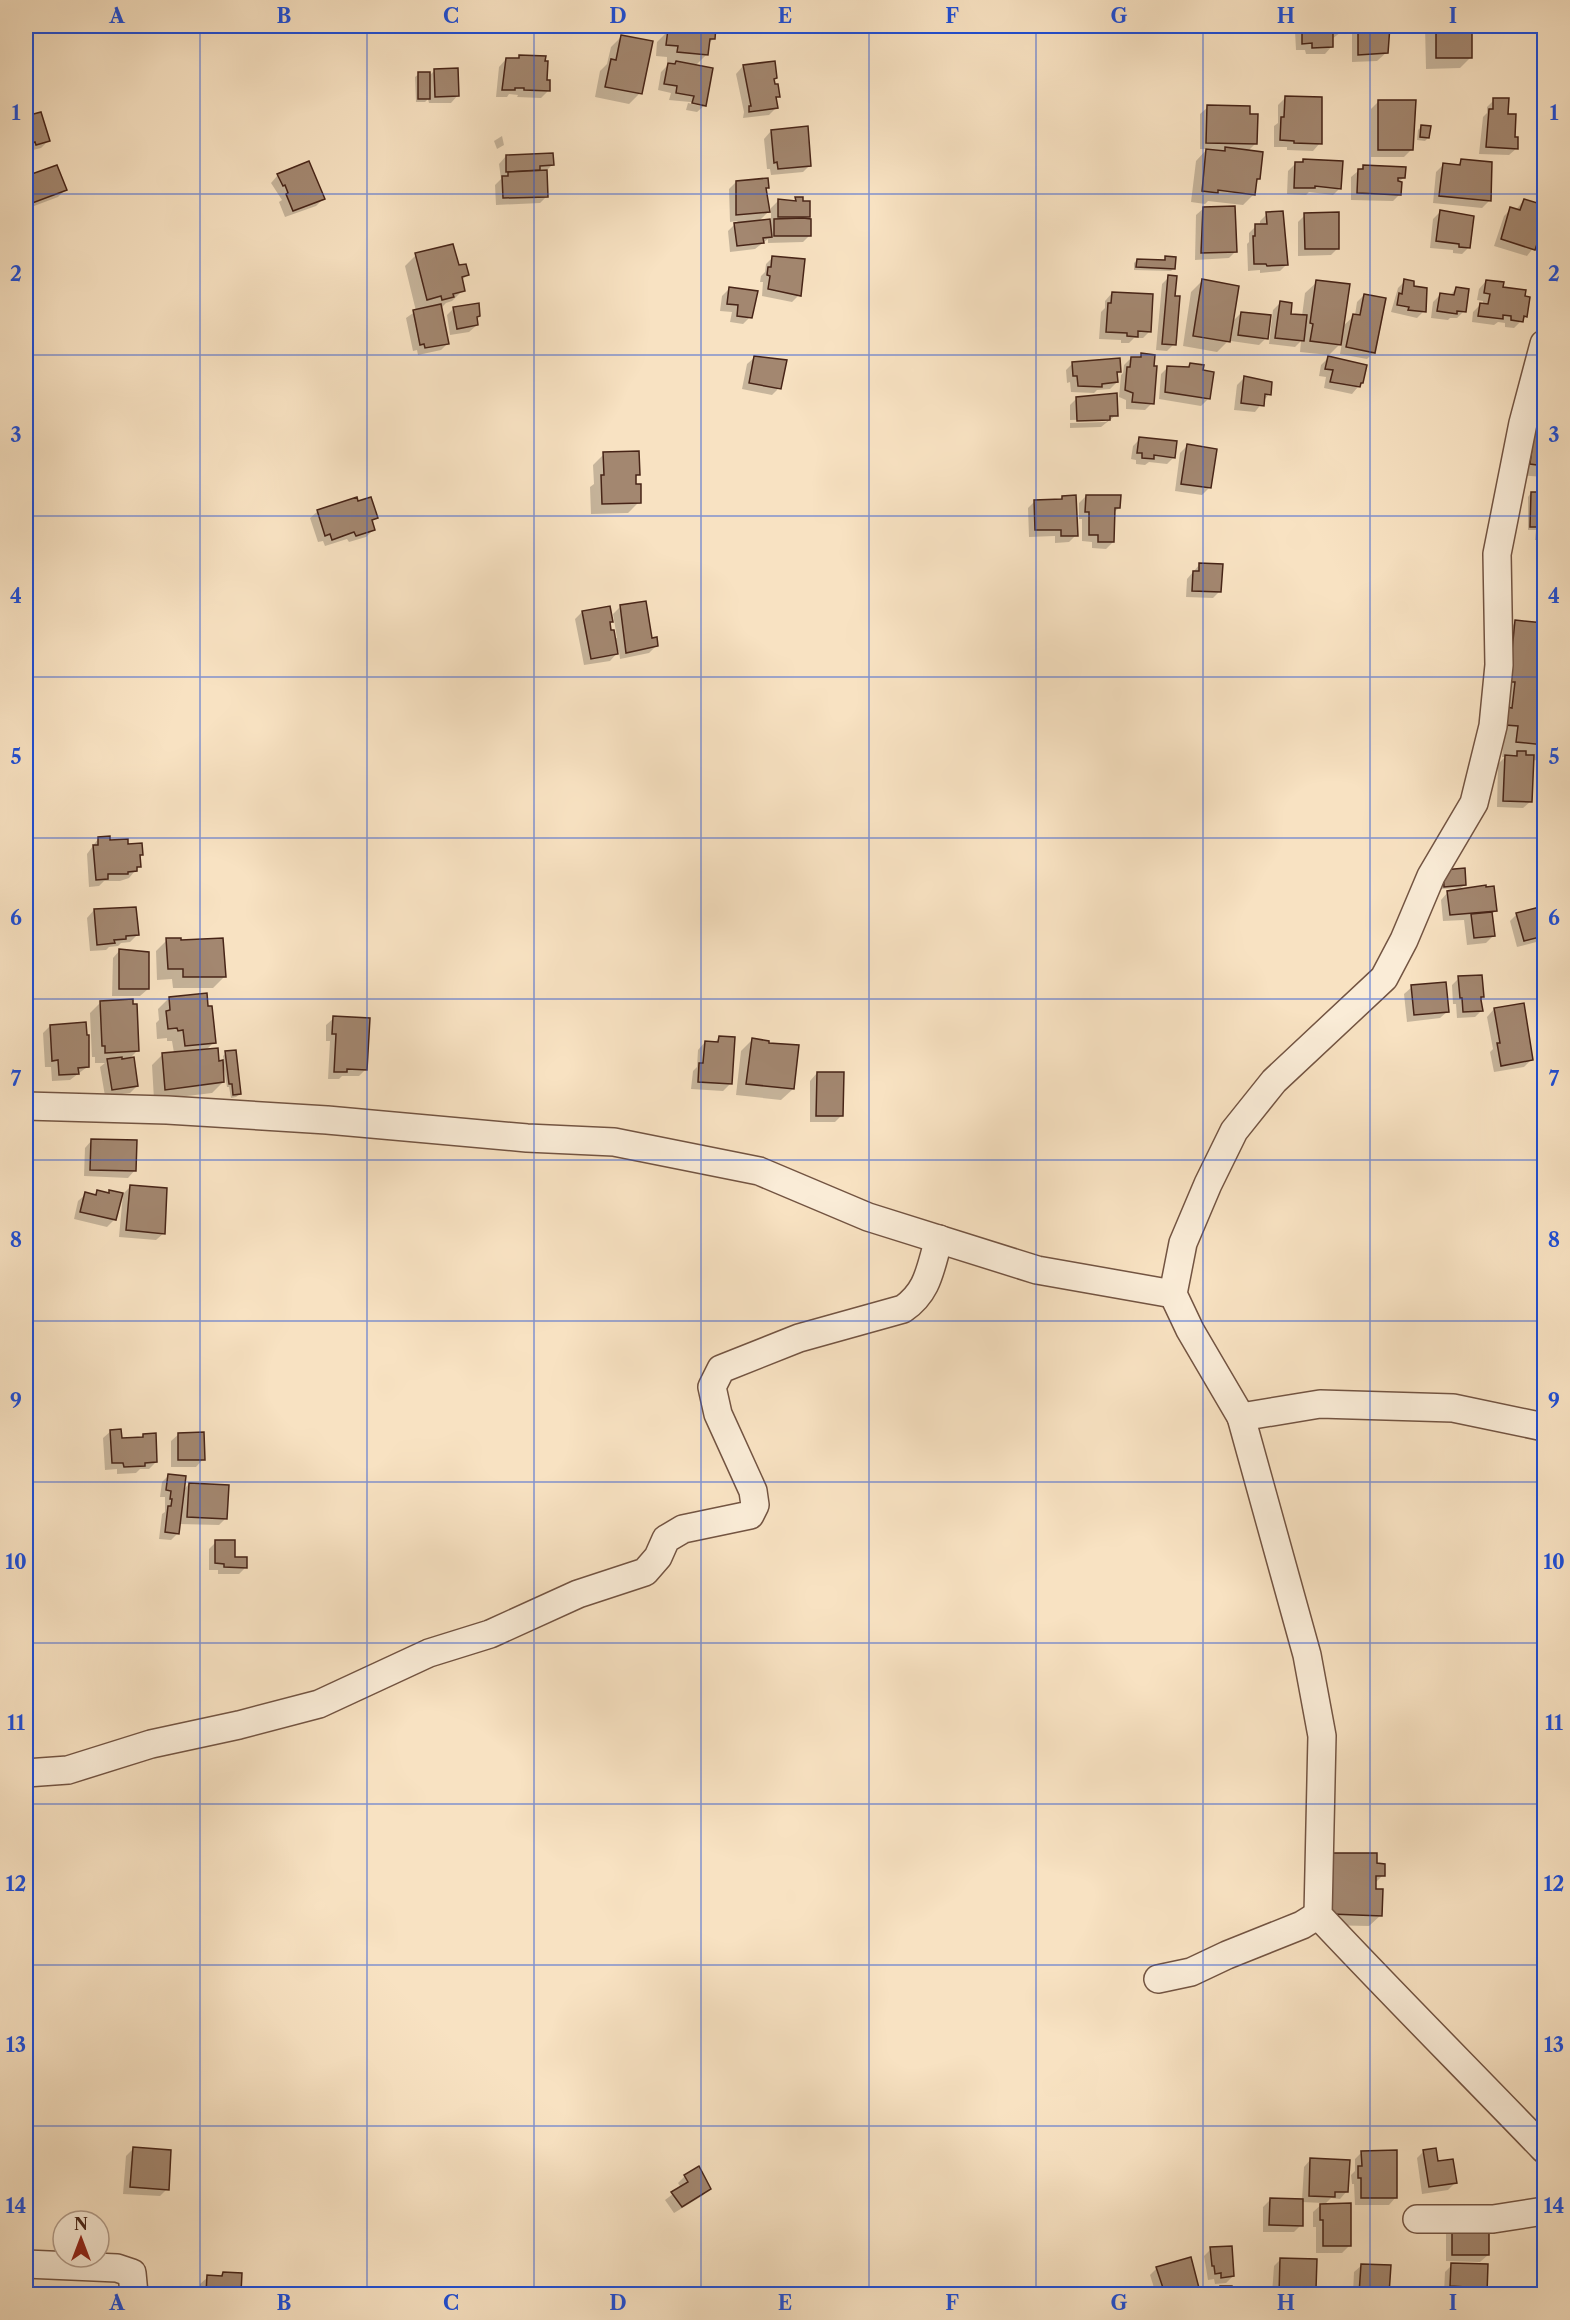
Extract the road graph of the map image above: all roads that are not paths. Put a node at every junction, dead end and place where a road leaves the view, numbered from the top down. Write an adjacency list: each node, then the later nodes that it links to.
1 (1545, 345): 4 (street)
2 (26, 1106): 3 (street)
3 (939, 1239): 4 (street); 7 (street)
4 (1173, 1294): 5 (street)
5 (1240, 1417): 6 (street); 8 (street)
6 (1545, 1427)
7 (26, 1773)
8 (1318, 1915): 9 (street); 10 (street)
9 (1158, 1979)
10 (1545, 2149)
11 (1545, 2211): 12 (street)
12 (1417, 2219)
13 (26, 2264): 14 (street)
14 (134, 2295)

